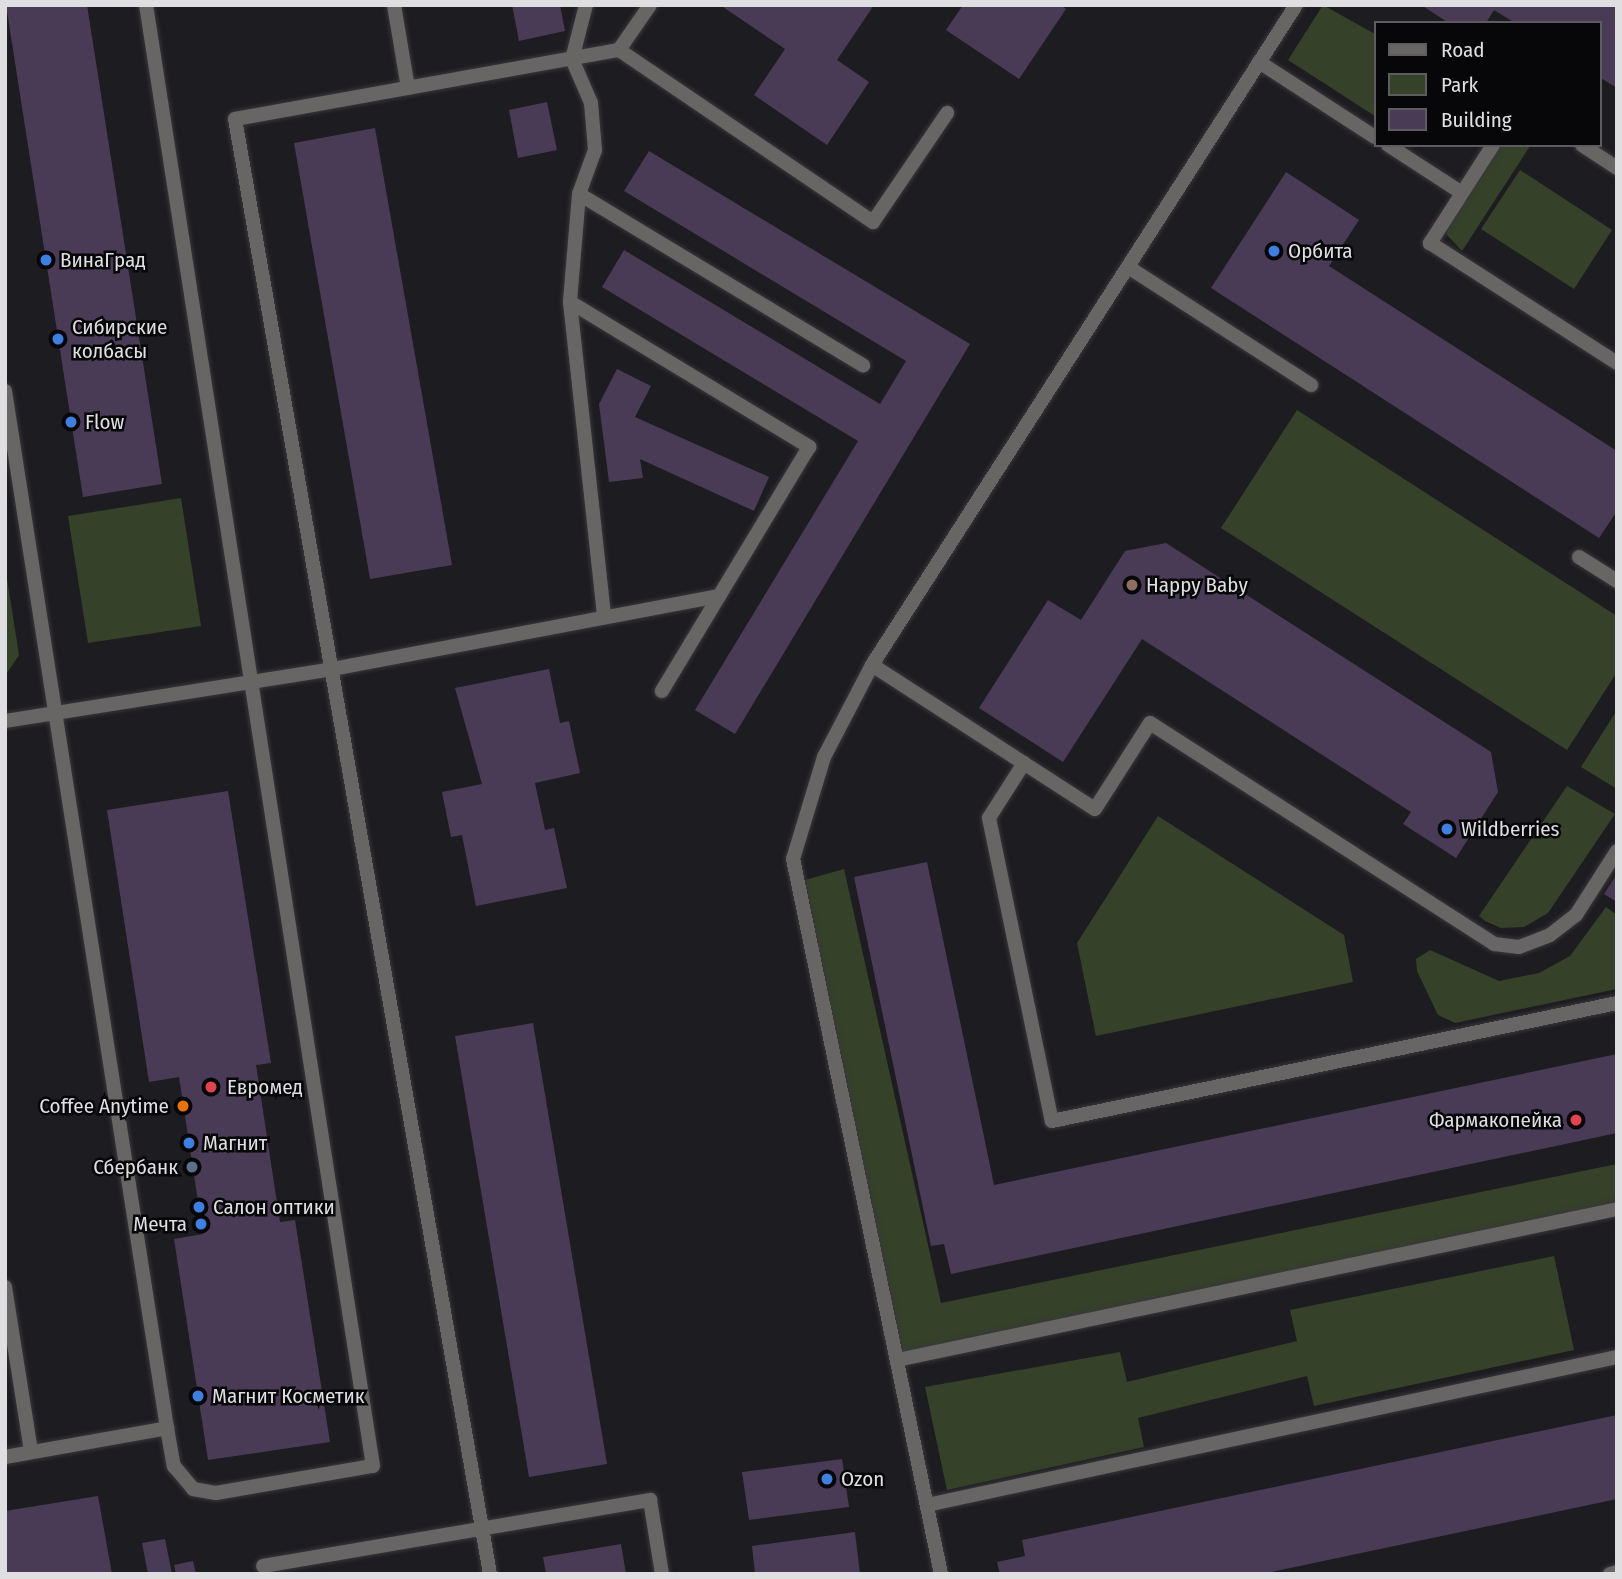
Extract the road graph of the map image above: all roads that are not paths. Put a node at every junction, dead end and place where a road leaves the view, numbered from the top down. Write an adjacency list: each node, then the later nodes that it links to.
1 (146, 5): 30 (street)
2 (394, 5): 9 (street)
3 (586, 5): 7 (street)
4 (650, 5): 6 (street)
5 (1296, 5): 8 (street)
6 (619, 50): 7 (street); 10 (street)
7 (572, 59): 9 (street); 17 (street)
8 (1259, 62): 11 (street); 18 (street)
9 (408, 88): 29 (street)
10 (947, 113)
11 (1374, 136)
12 (1391, 147): 16 (street)
13 (1492, 147): 16 (street)
14 (1585, 147): 15 (street)
15 (1617, 167)
16 (1462, 193): 20 (street)
17 (579, 194): 19 (street); 21 (street)
18 (1128, 267): 22 (street); 28 (street)
19 (570, 302): 26 (street); 27 (street)
20 (1617, 363)
21 (863, 365)
22 (1311, 385)
23 (5, 391): 32 (street)
24 (1579, 557): 25 (street)
25 (1617, 581)
26 (719, 596): 27 (street); 31 (street)
27 (604, 616): 29 (street)
28 (872, 666): 34 (street); 40 (street)
29 (332, 670): 30 (street); 45 (street)
30 (251, 682): 32 (street); 41 (street)
31 (662, 691)
32 (55, 713): 33 (street); 41 (street)
33 (5, 720)
34 (1024, 763): 35 (street); 36 (street)
35 (1617, 851)
36 (1617, 1003)
37 (1617, 1209): 40 (street)
38 (5, 1287): 42 (street)
39 (1617, 1357): 44 (street)
40 (897, 1360): 44 (street)
41 (167, 1428): 42 (street)
42 (31, 1452): 43 (street)
43 (5, 1457)
44 (927, 1505): 50 (street)
45 (482, 1529): 46 (street); 48 (street); 49 (street)
46 (263, 1566)
47 (1617, 1572): 51 (street)
48 (490, 1574)
49 (662, 1574)
50 (941, 1574)
51 (1610, 1574)

